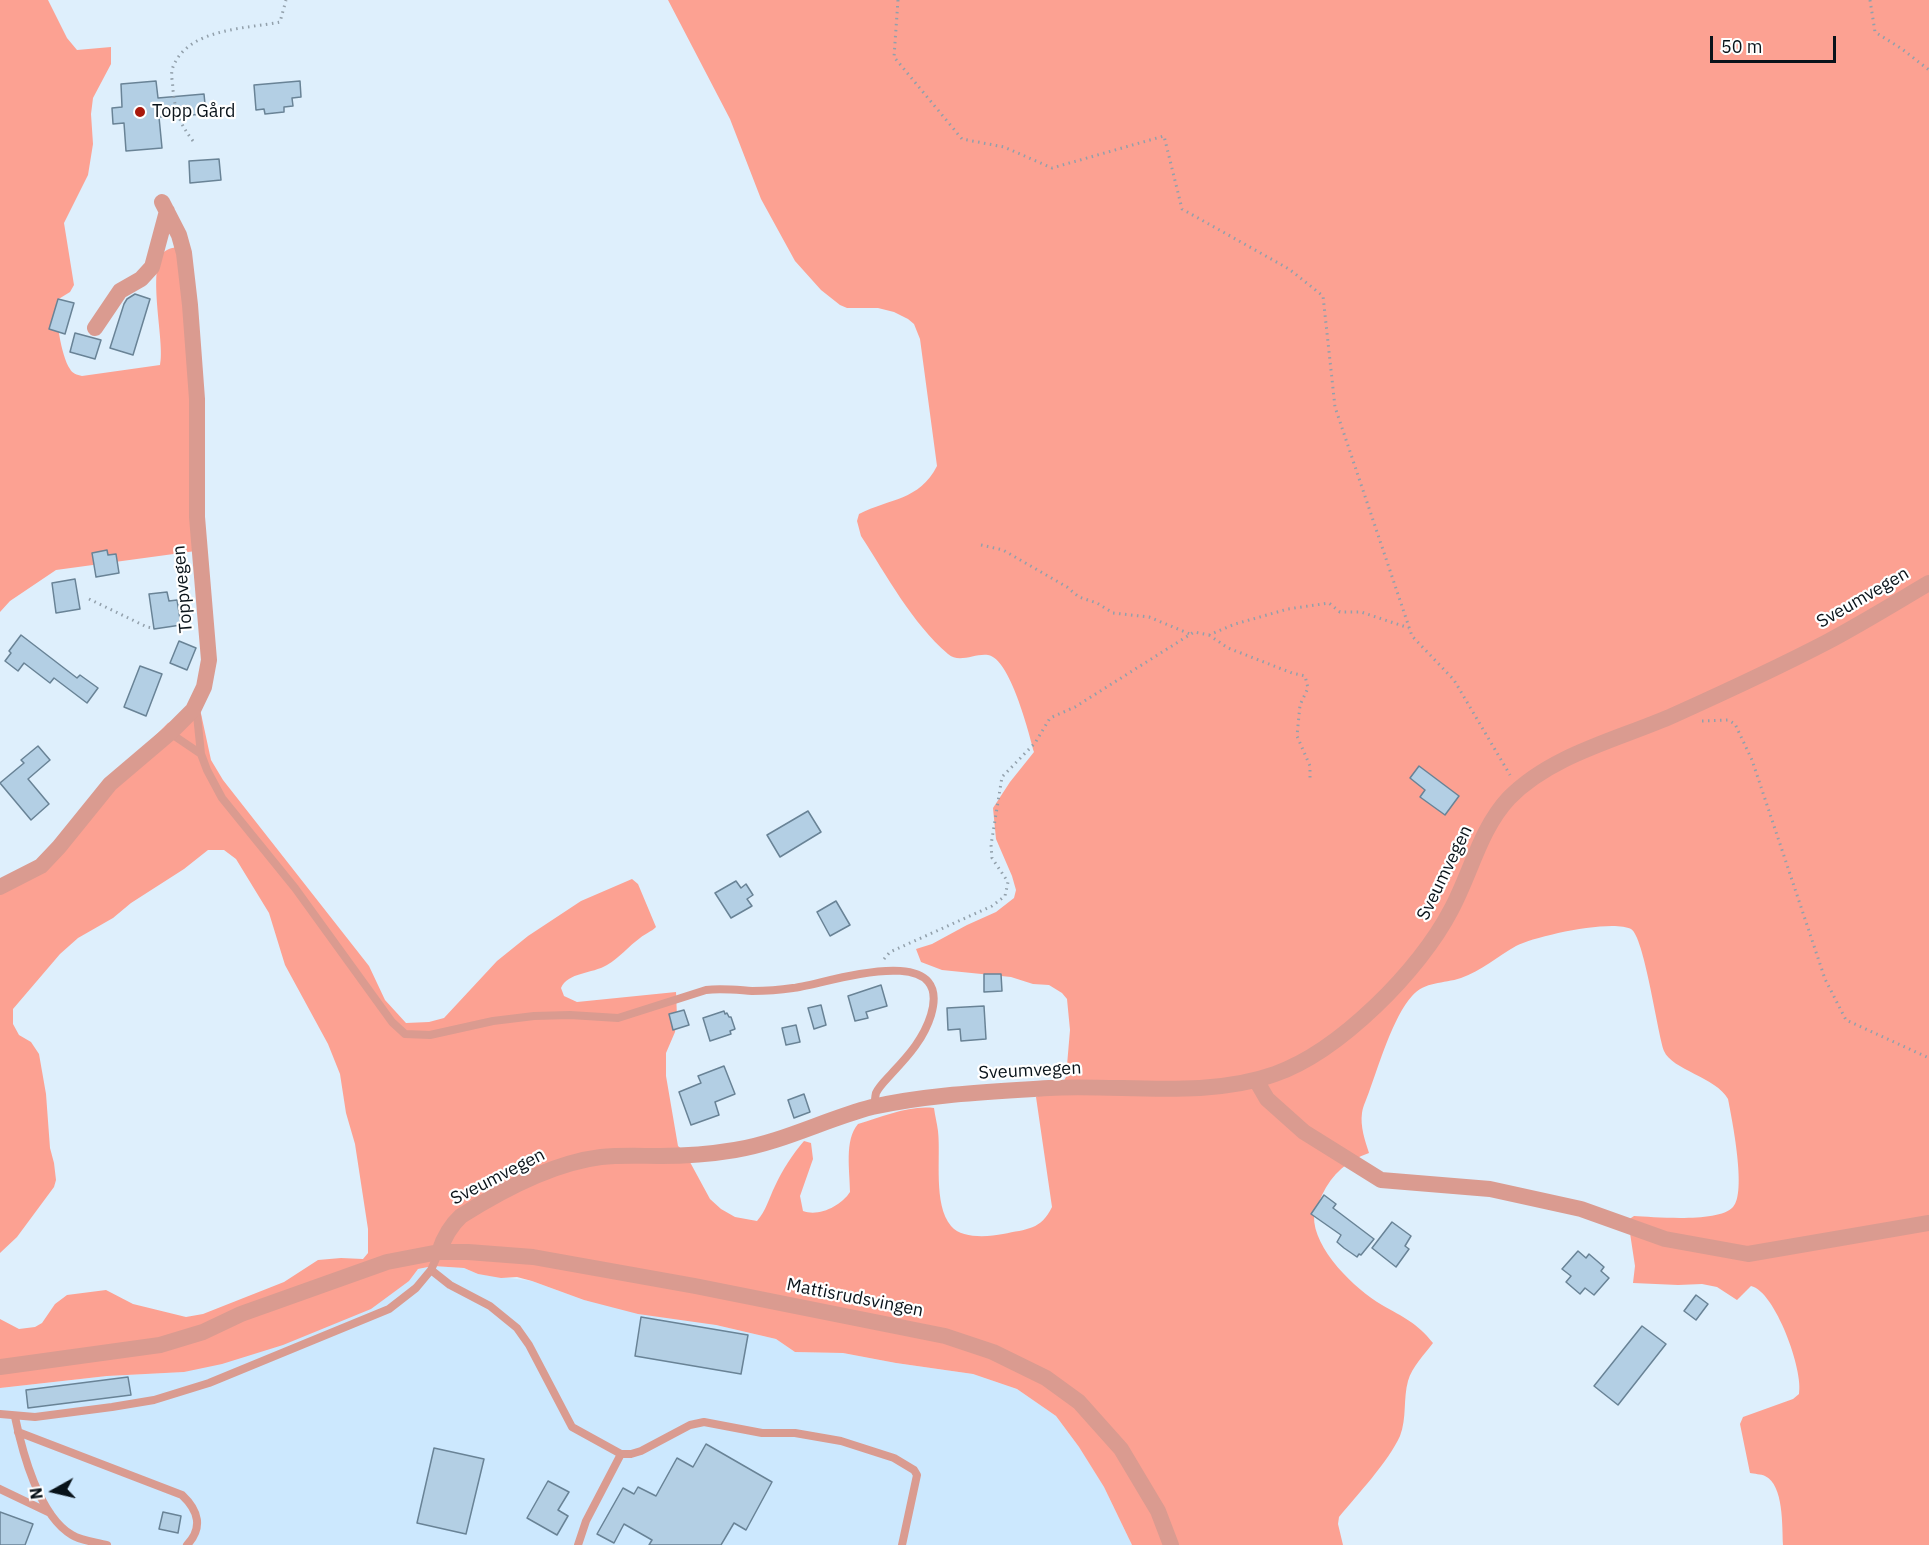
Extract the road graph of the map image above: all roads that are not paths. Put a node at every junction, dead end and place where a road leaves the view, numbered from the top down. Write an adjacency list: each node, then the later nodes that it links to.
1 (95, 328): 3 (street, Toppvegen)
2 (1929, 583): 7 (street, Sveumvegen)
3 (193, 710): 4 (street, Toppvegen); 5 (lane)
4 (170, 733): 5 (lane); 6 (street, Toppvegen)
5 (201, 754): 8 (lane)
6 (0, 886)
7 (1256, 1080): 8 (street, Sveumvegen); 9 (street)
8 (874, 1107): 10 (street, Sveumvegen)
9 (1929, 1223)
10 (439, 1252): 11 (lane); 12 (street); 23 (street, Mattisrudsvingen)
11 (431, 1270): 14 (lane); 16 (lane)
12 (0, 1367)
13 (0, 1414): 14 (lane)
14 (15, 1417): 15 (lane)
15 (18, 1432): 18 (lane); 20 (lane)
16 (621, 1454): 21 (lane); 22 (lane)
17 (0, 1489): 18 (lane)
18 (50, 1513): 19 (lane)
19 (107, 1545)
20 (187, 1545)
21 (578, 1545)
22 (902, 1545)
23 (1171, 1545)

